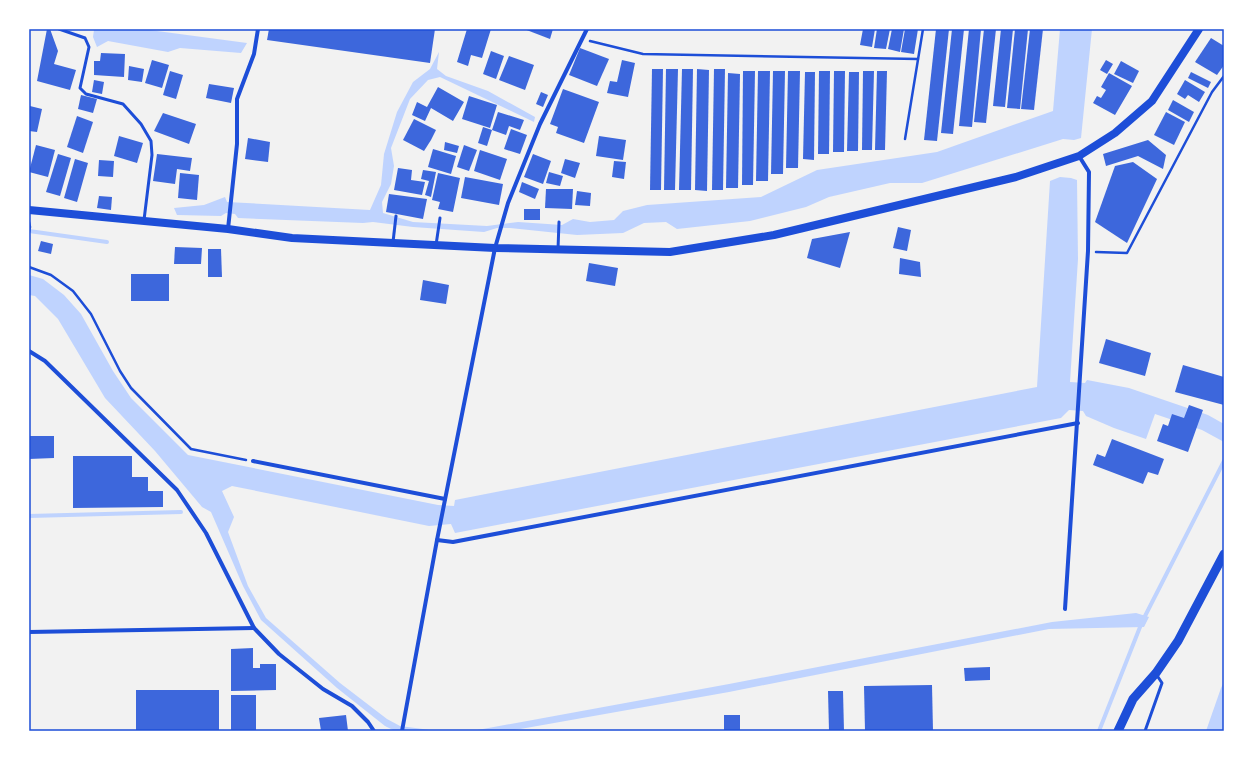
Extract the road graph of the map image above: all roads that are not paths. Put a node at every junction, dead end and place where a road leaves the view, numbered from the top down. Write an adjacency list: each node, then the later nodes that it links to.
1 (59, 29): 9 (lane)
2 (258, 29): 11 (street)
3 (586, 29): 14 (street)
4 (1199, 29): 5 (main road)
5 (1079, 156): 15 (main road); 17 (street)
6 (29, 210): 9 (main road)
7 (396, 216): 12 (lane)
8 (440, 218): 13 (lane)
9 (144, 221): 11 (main road)
10 (559, 222): 15 (lane)
11 (228, 229): 12 (main road)
12 (393, 242): 13 (main road)
13 (436, 245): 14 (main road)
14 (495, 248): 15 (main road); 19 (street)
15 (558, 249)
16 (29, 351): 23 (street)
17 (1078, 423): 20 (street); 22 (street)
18 (253, 461): 19 (street)
19 (445, 499): 20 (street)
20 (437, 540): 27 (street)
21 (1224, 554): 25 (main road)
22 (1065, 609)
23 (254, 628): 24 (street); 26 (street)
24 (29, 632)
25 (1156, 673): 28 (main road); 29 (lane)
26 (374, 731)
27 (402, 731)
28 (1118, 731)
29 (1145, 731)

